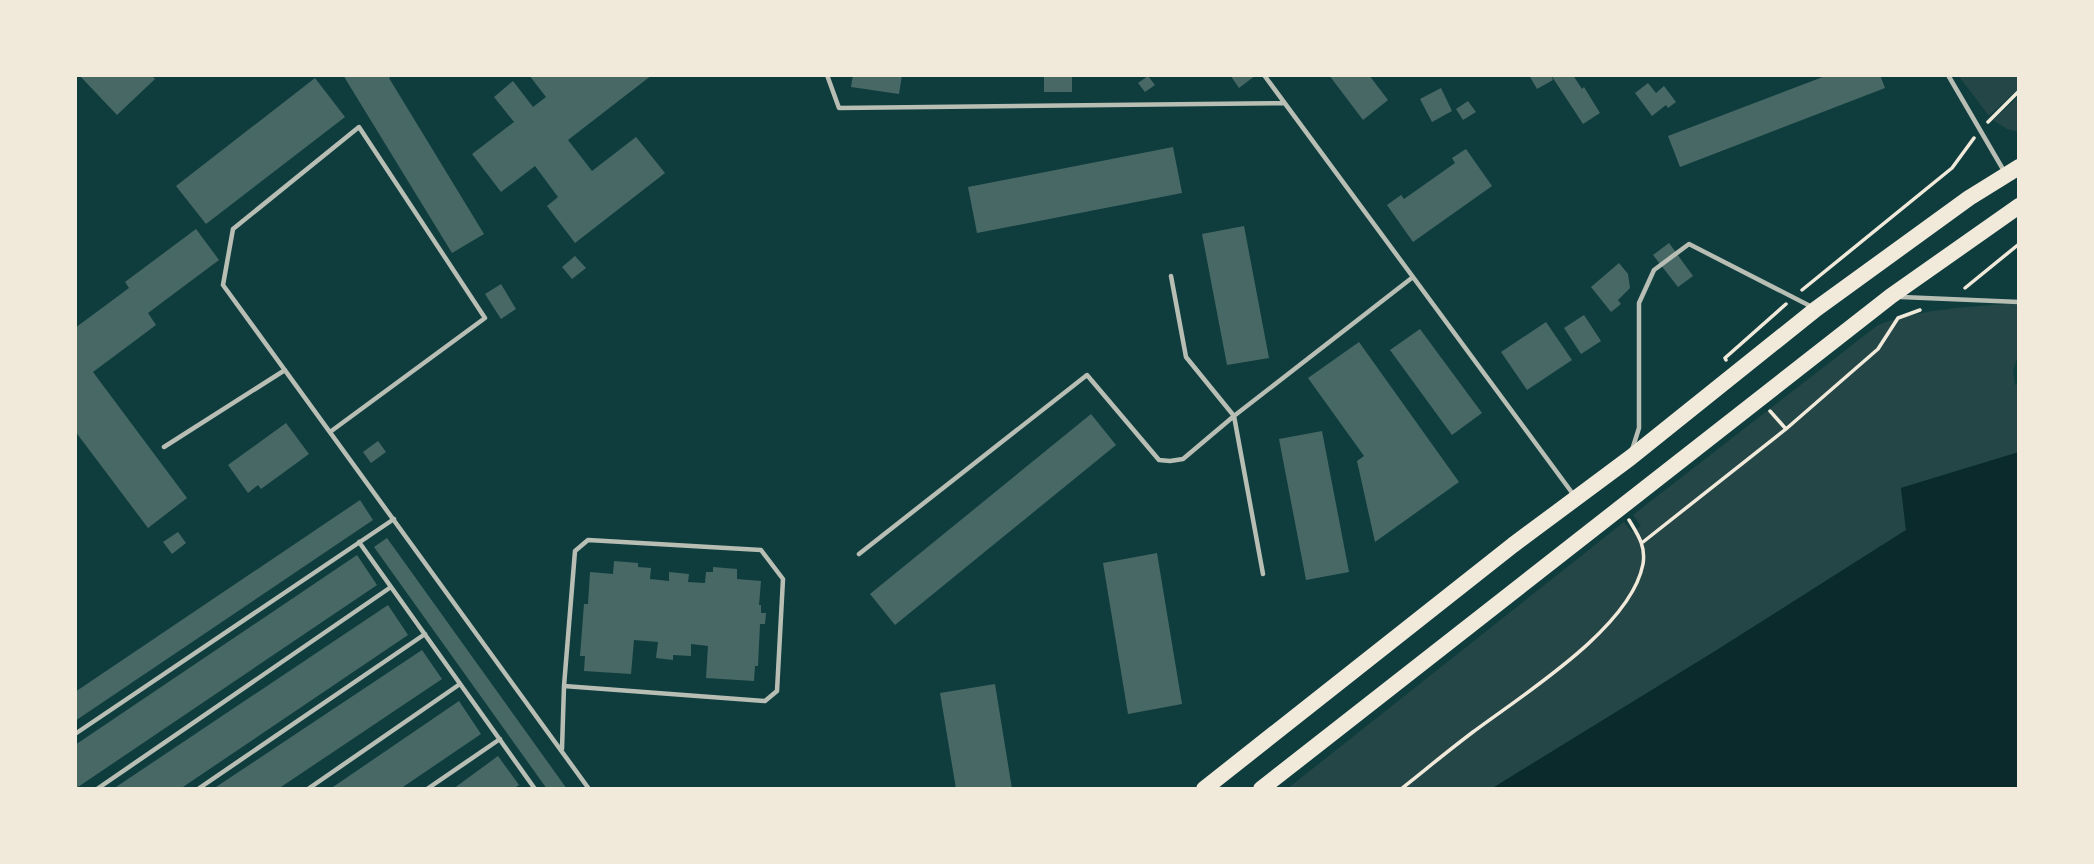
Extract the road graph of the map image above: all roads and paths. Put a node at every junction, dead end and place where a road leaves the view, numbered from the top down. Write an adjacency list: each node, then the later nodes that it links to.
1 (1264, 75): 5 (lane)
2 (1948, 75): 6 (lane)
3 (827, 77): 5 (lane)
4 (2019, 91): 6 (path)
5 (1284, 103): 11 (lane)
6 (1980, 130): 7 (lane); 13 (path)
7 (2012, 170): 16 (main road)
8 (2019, 206): 12 (main road)
9 (2019, 244): 14 (path)
10 (1171, 276): 19 (lane)
11 (1413, 277): 19 (lane); 23 (lane)
12 (1891, 296): 14 (lane); 24 (main road)
13 (1794, 297): 16 (lane); 17 (path); 22 (lane)
14 (1952, 299): 15 (lane); 27 (path)
15 (2019, 302)
16 (1816, 309): 22 (main road)
17 (1725, 358)
18 (285, 370): 20 (lane); 20 (lane); 21 (lane)
19 (1234, 416): 28 (lane); 29 (lane)
20 (330, 432): 25 (lane)
21 (164, 447)
22 (1630, 458): 23 (main road)
23 (1576, 497): 43 (main road)
24 (1620, 508): 27 (path); 44 (main road)
25 (394, 519): 26 (lane); 36 (lane)
26 (359, 542): 30 (lane); 34 (lane)
27 (1643, 542): 45 (path)
28 (859, 554)
29 (1263, 574)
30 (391, 587): 31 (lane); 38 (lane)
31 (425, 634): 32 (lane); 39 (lane)
32 (460, 684): 35 (lane); 40 (lane)
33 (564, 686): 33 (lane); 36 (lane)
34 (75, 734)
35 (500, 739): 37 (lane); 41 (lane)
36 (562, 751): 42 (lane)
37 (534, 788)
38 (97, 789)
39 (198, 789)
40 (308, 789)
41 (427, 789)
42 (589, 789)
43 (1204, 789)
44 (1261, 789)
45 (1401, 789)

